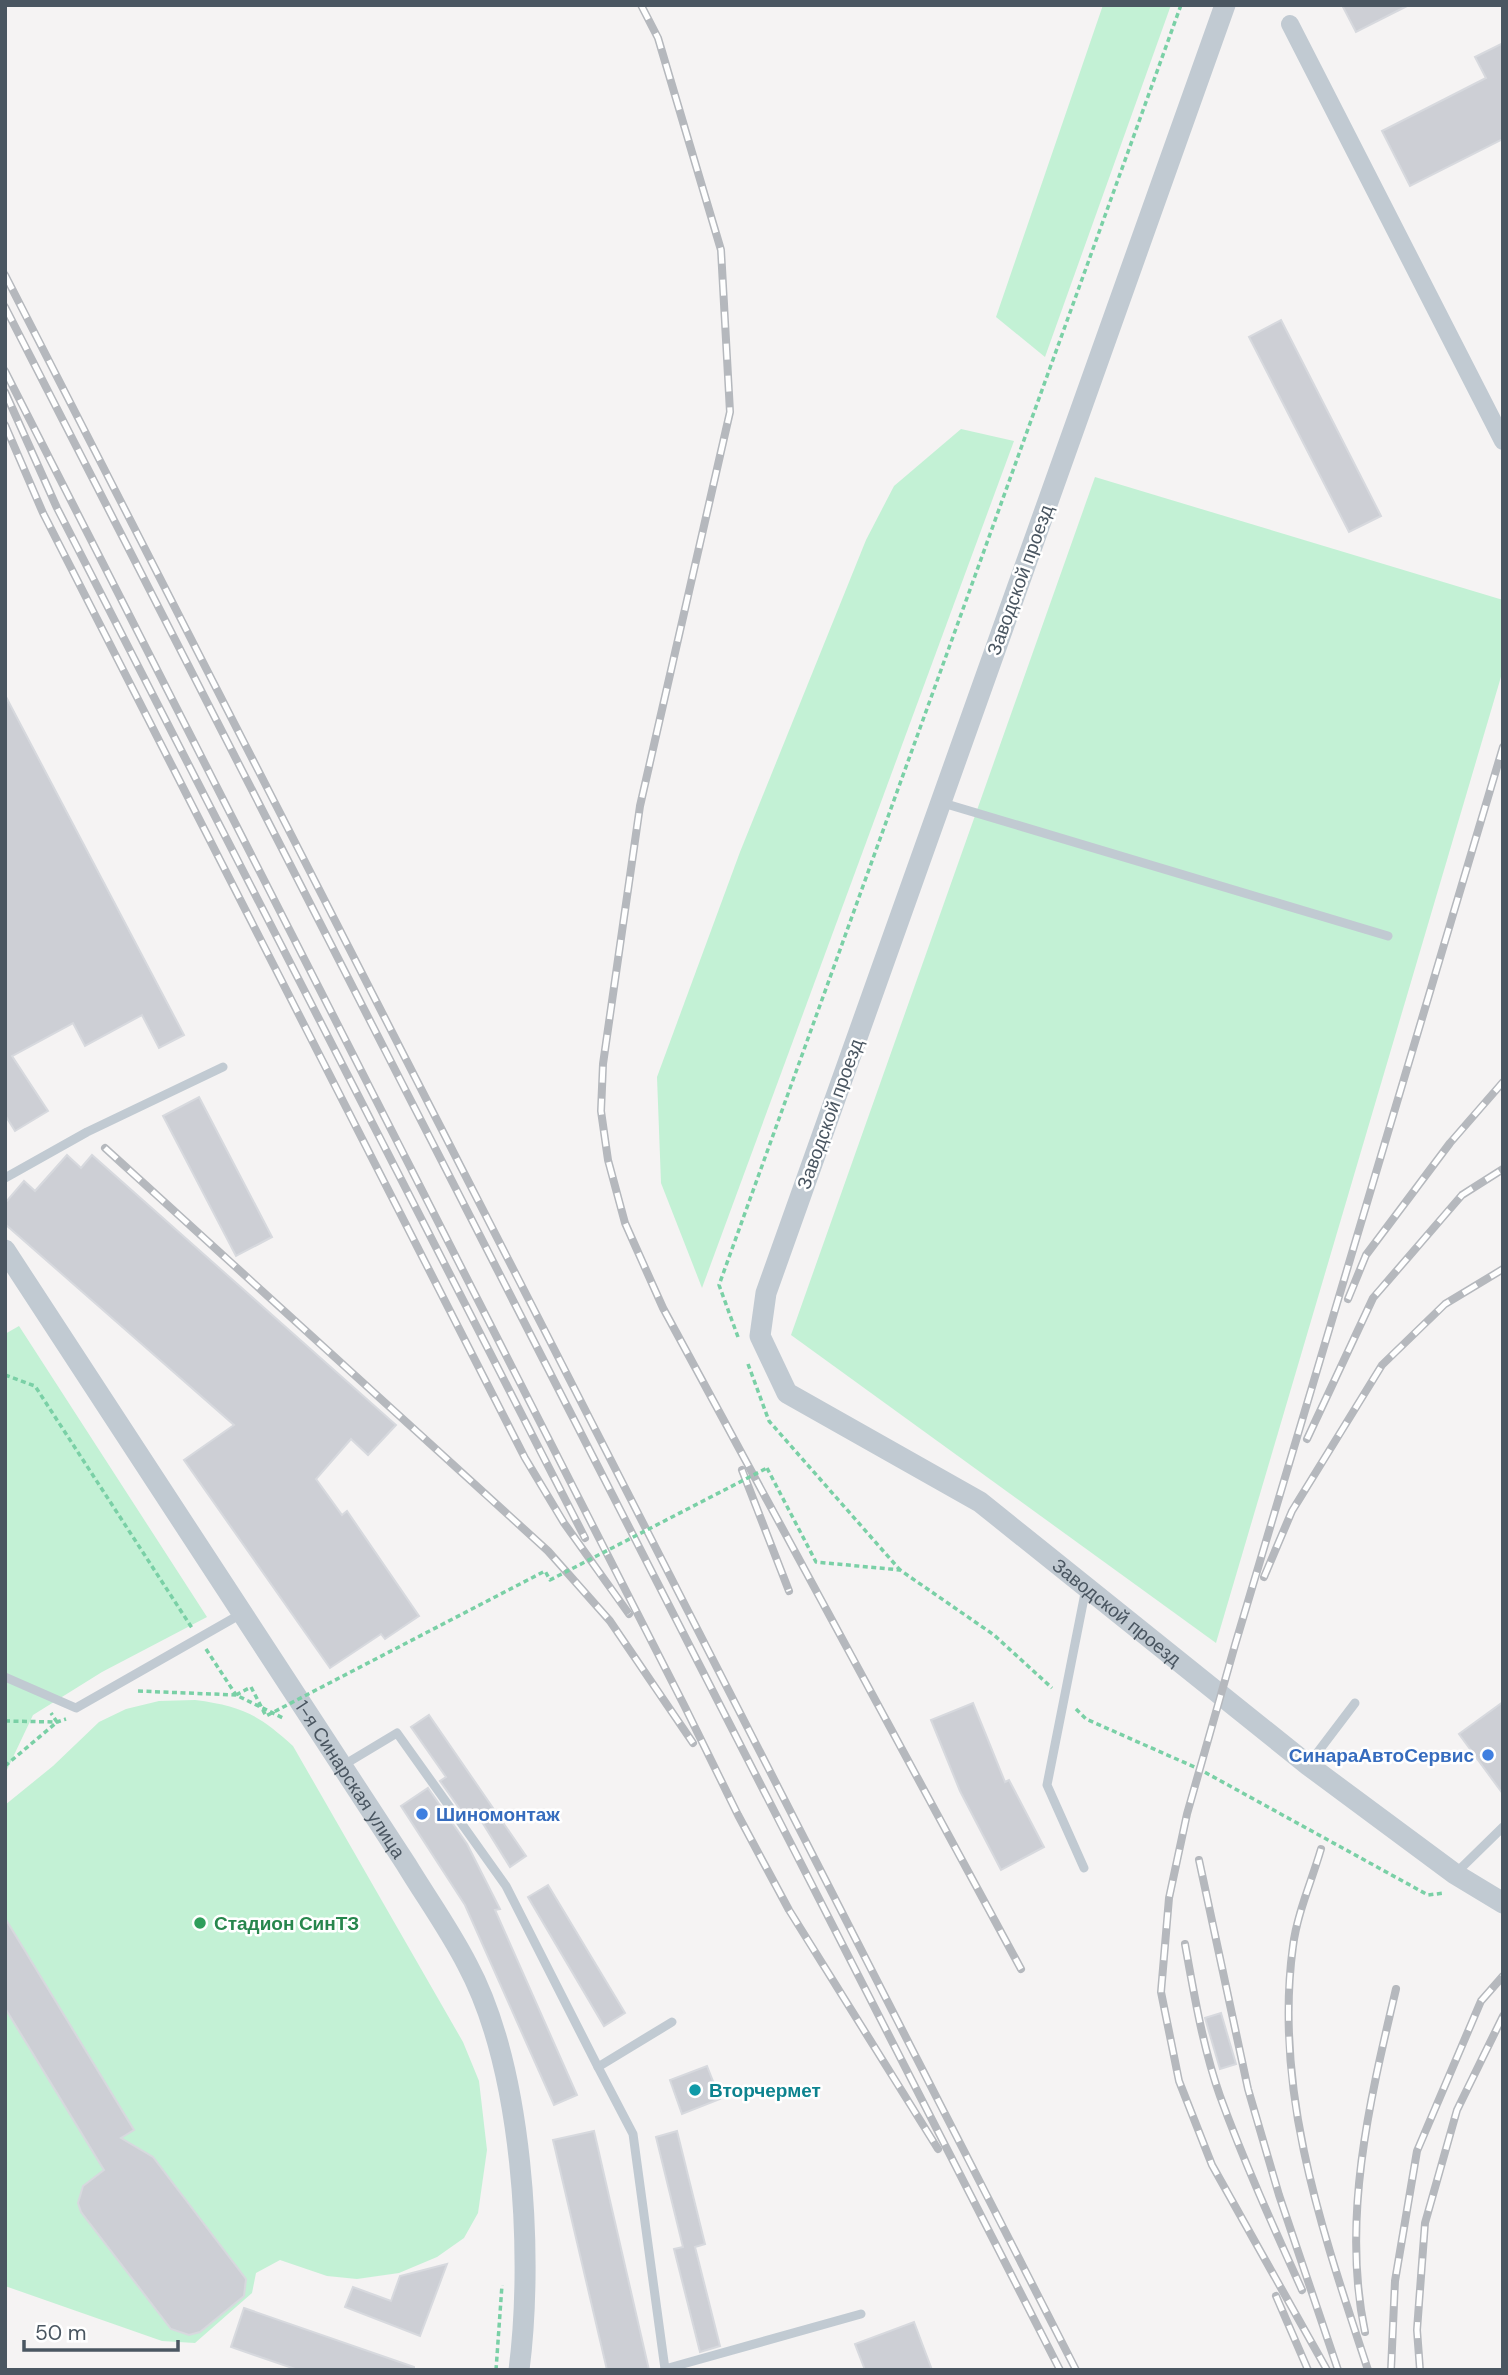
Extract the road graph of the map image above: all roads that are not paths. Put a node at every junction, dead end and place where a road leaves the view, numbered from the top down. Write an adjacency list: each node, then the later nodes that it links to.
1 (1225, 5): 4 (street, Заводской проезд)
2 (1290, 24): 3 (street)
3 (1503, 441)
4 (941, 802): 5 (lane); 9 (street, Заводской проезд)
5 (1388, 936)
6 (223, 1067): 7 (lane)
7 (5, 1178)
8 (5, 1250): 10 (street, 1-я Синарская улица)
9 (1086, 1586): 13 (street, Заводской проезд); 16 (lane)
10 (242, 1613): 11 (lane); 14 (street, 1-я Синарская улица)
11 (5, 1677)
12 (1355, 1703): 13 (lane)
13 (1308, 1765): 17 (street, Заводской проезд)
14 (342, 1766): 20 (lane); 22 (street, 1-я Синарская улица)
15 (1503, 1828): 17 (lane)
16 (1084, 1868)
17 (1455, 1874): 18 (street, Заводской проезд)
18 (1503, 1903)
19 (672, 2022): 20 (lane)
20 (598, 2067): 21 (lane)
21 (862, 2314)
22 (519, 2370)

